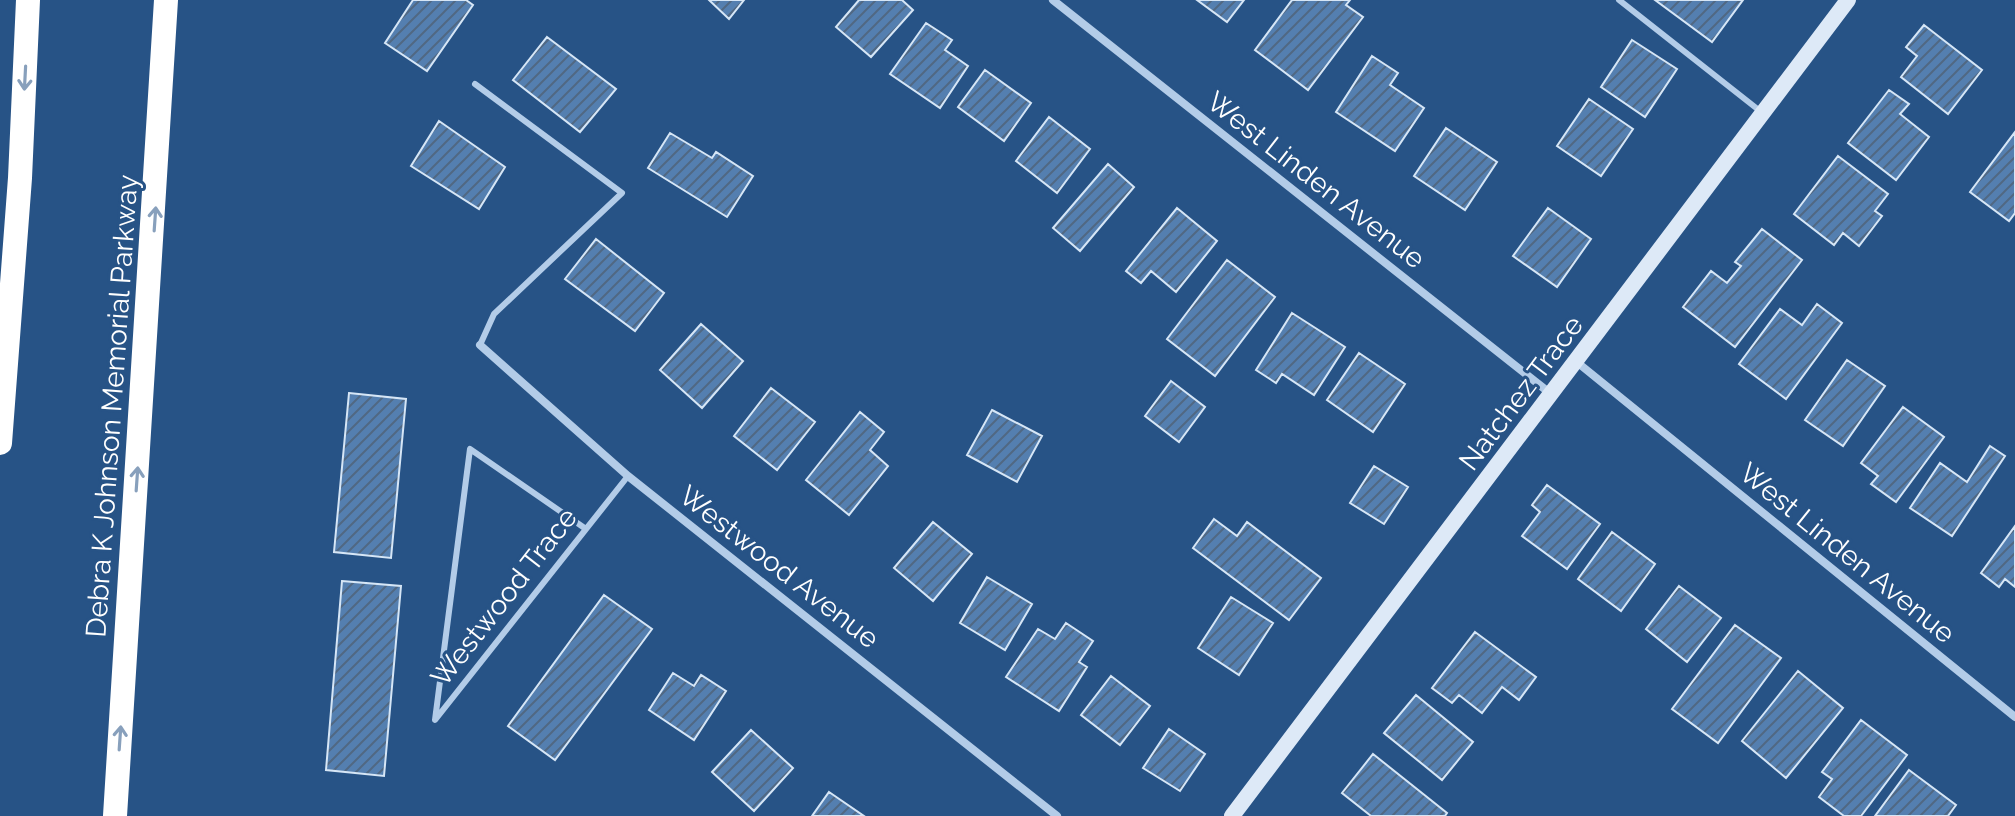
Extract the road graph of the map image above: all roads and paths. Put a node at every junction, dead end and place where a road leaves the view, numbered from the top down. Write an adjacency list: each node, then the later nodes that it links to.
1 (28, 0): 11 (highway, one-way to 11)
2 (166, 0): 15 (highway, Debra K Johnson Memorial Parkway, one-way to 2)
3 (1053, 0): 10 (street, West Linden Avenue)
4 (1619, 0): 7 (lane)
5 (1848, 0): 7 (main road, Natchez Trace)
6 (475, 84): 8 (lane)
7 (1763, 114): 9 (main road, Natchez Trace)
8 (480, 345): 12 (street, Westwood Avenue)
9 (1578, 363): 10 (main road, Natchez Trace); 14 (street, West Linden Avenue)
10 (1551, 395): 17 (main road, Natchez Trace)
11 (0, 443)
12 (628, 476): 13 (lane, Westwood Trace); 16 (street, Westwood Avenue)
13 (586, 529): 13 (lane, Westwood Trace)
14 (2015, 717)
15 (115, 816)
16 (1057, 816)
17 (1232, 816)

